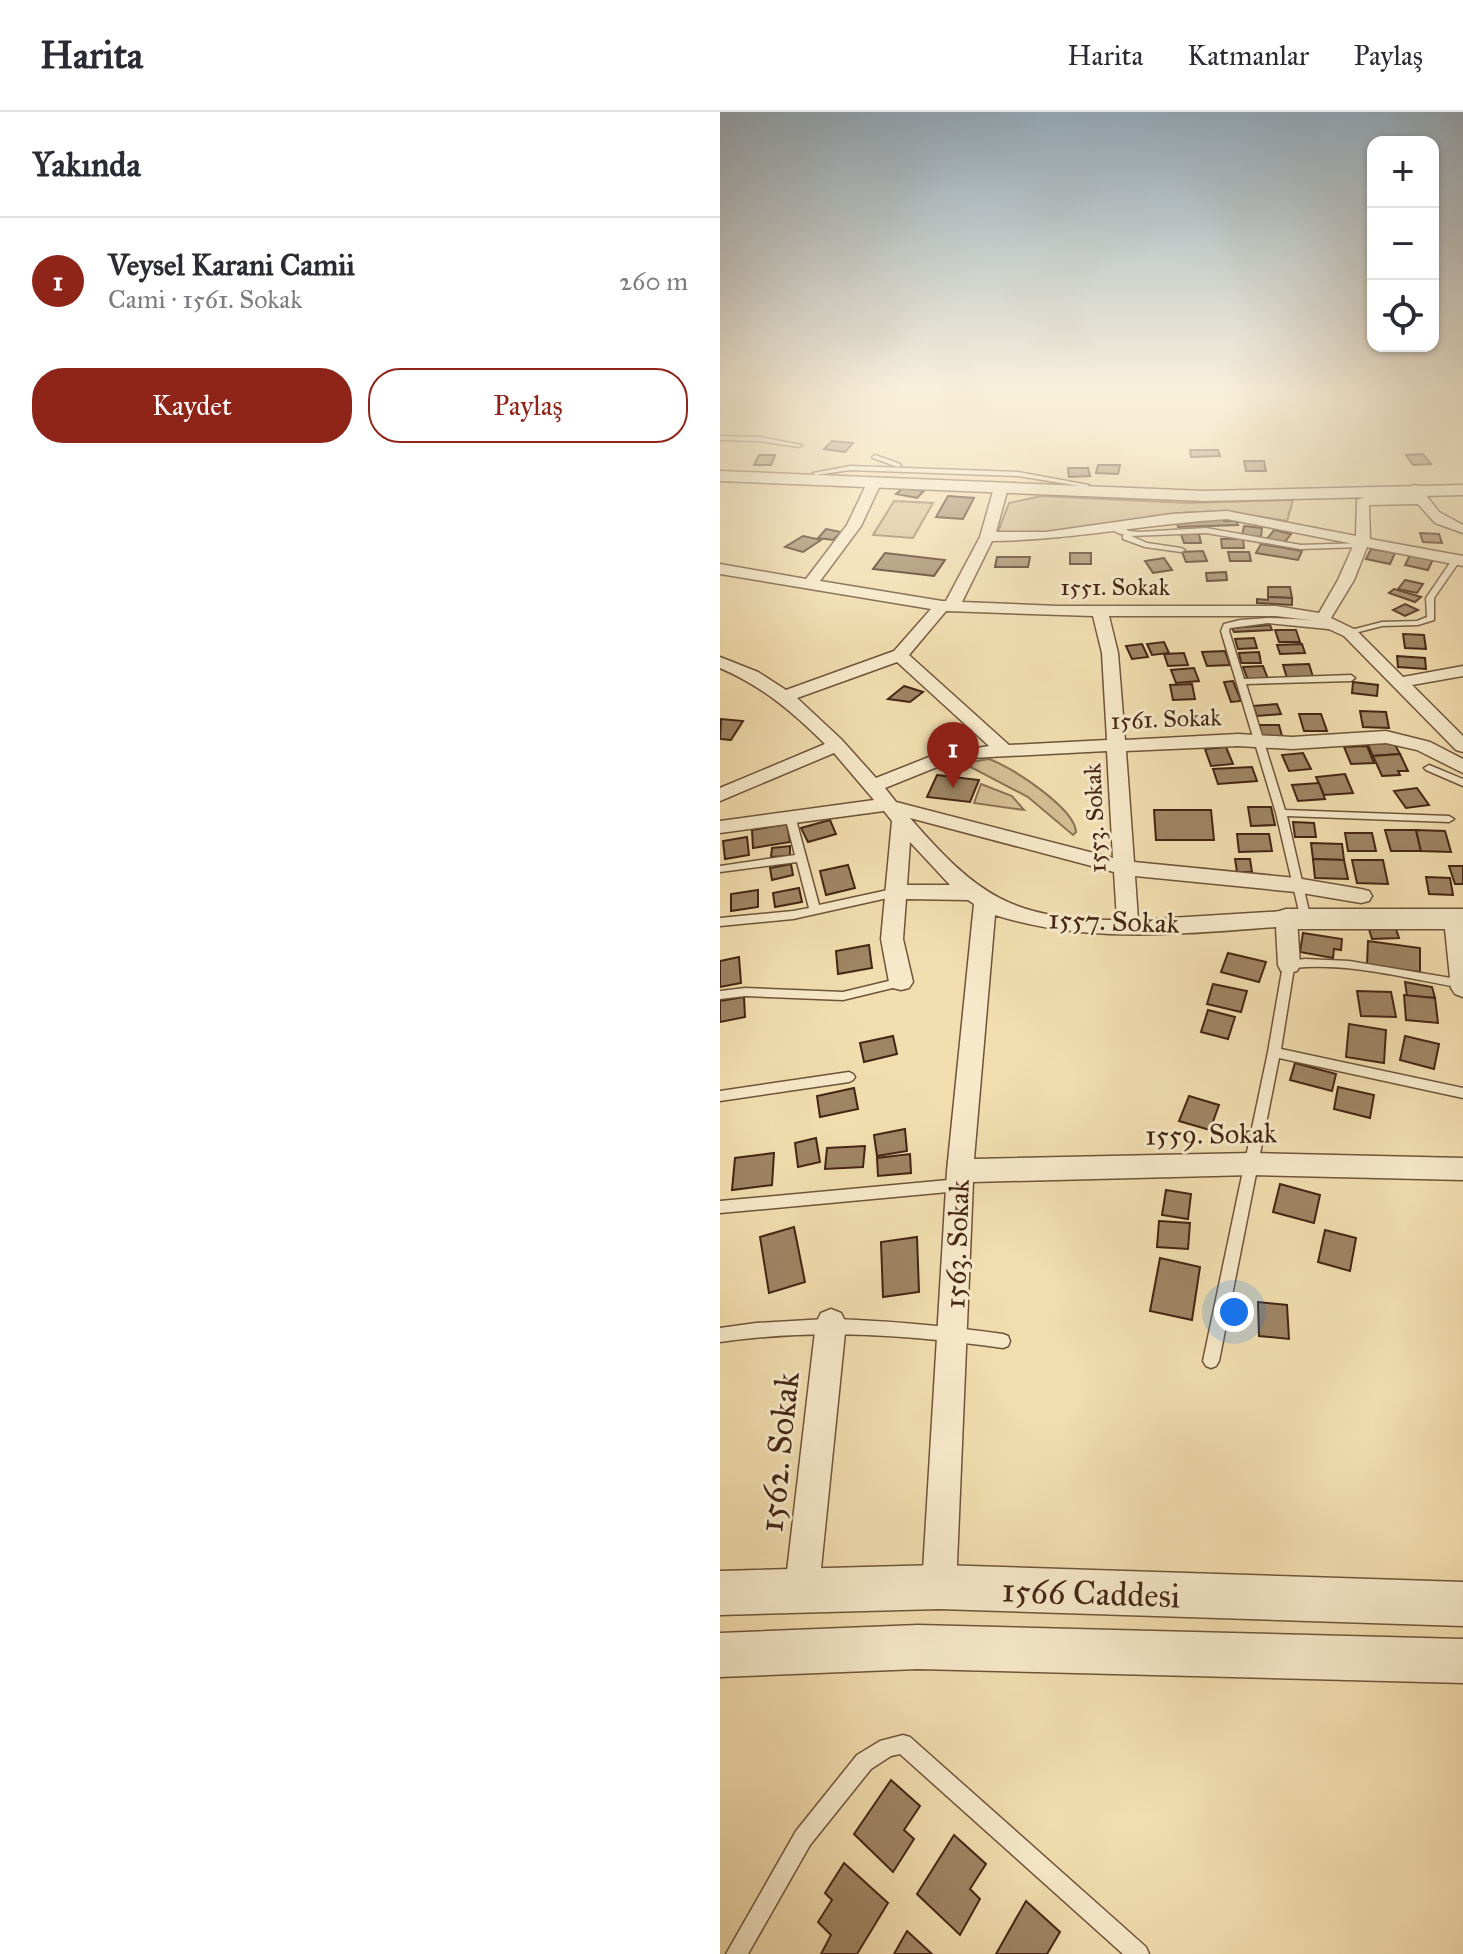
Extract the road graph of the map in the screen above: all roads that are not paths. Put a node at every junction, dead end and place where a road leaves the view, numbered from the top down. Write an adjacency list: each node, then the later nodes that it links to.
1 (838, 474): 6 (street)
2 (1017, 474): 6 (lane)
3 (720, 476): 4 (street)
4 (874, 483): 7 (street); 17 (street)
5 (1463, 483): 9 (street)
6 (1086, 485): 9 (street)
7 (1001, 488): 9 (street); 12 (street)
8 (1463, 490): 9 (street)
9 (1416, 492): 10 (street); 13 (street)
10 (1463, 529)
11 (1116, 530): 12 (street); 13 (street); 14 (lane)
12 (987, 537): 18 (street)
13 (1362, 542): 15 (street); 20 (street)
14 (1181, 550)
15 (1461, 557): 21 (lane)
16 (720, 569): 17 (street, 1551. Sokak)
17 (809, 585): 18 (street, 1551. Sokak)
18 (947, 606): 19 (street, 1551. Sokak); 22 (street)
19 (1100, 611): 20 (street, 1551. Sokak); 30 (street, 1553. Sokak)
20 (1323, 619): 21 (street, 1551. Sokak)
21 (1346, 631): 26 (lane); 27 (street, 1551. Sokak)
22 (900, 655): 28 (street); 33 (street)
23 (720, 662): 28 (street, 1557. Sokak)
24 (1463, 671): 27 (street)
25 (1351, 678): 26 (lane)
26 (1241, 682): 29 (lane)
27 (1397, 683): 32 (street, 1551. Sokak)
28 (786, 696): 31 (street, 1557. Sokak)
29 (1257, 742): 30 (street, 1561. Sokak); 34 (street, 1561. Sokak); 40 (lane)
30 (1117, 745): 33 (street, 1561. Sokak); 46 (street, 1553. Sokak)
31 (835, 746): 37 (street, 1557. Sokak); 38 (street)
32 (1463, 746)
33 (1002, 748): 37 (street, 1561. Sokak)
34 (1463, 767)
35 (1429, 768): 36 (lane)
36 (1463, 783)
37 (871, 787): 39 (street, 1557. Sokak)
38 (720, 795)
39 (886, 805): 41 (street); 43 (street, 1557. Sokak); 46 (street)
40 (1281, 813): 42 (lane); 48 (lane)
41 (790, 816): 44 (street); 45 (lane)
42 (1449, 819)
43 (901, 822): 49 (street); 51 (street, 1557. Sokak)
44 (720, 827)
45 (799, 858): 47 (lane); 52 (lane)
46 (1124, 868): 48 (street); 56 (street, 1553. Sokak)
47 (720, 869)
48 (1296, 885): 50 (street); 54 (lane)
49 (897, 892): 51 (street); 52 (lane); 58 (street)
50 (1361, 896)
51 (978, 898): 56 (street, 1557. Sokak); 67 (street, 1563. Sokak)
52 (815, 909): 55 (lane)
53 (1459, 919): 54 (street, 1557. Sokak); 59 (street)
54 (1296, 920): 56 (street, 1557. Sokak); 57 (street)
55 (720, 922)
56 (1128, 928)
57 (1289, 965): 59 (lane); 61 (lane)
58 (901, 982): 60 (lane)
59 (1463, 985)
60 (720, 995)
61 (1274, 1052): 63 (lane); 65 (lane)
62 (849, 1077): 64 (lane)
63 (1463, 1093)
64 (720, 1096)
65 (1252, 1164): 66 (street, 1559. Sokak); 67 (street, 1559. Sokak); 73 (lane)
66 (1463, 1169)
67 (959, 1178): 68 (lane); 70 (street, 1563. Sokak)
68 (720, 1207)
69 (831, 1323): 70 (lane); 71 (lane); 75 (street, 1562. Sokak)
70 (953, 1334): 72 (lane); 74 (street, 1563. Sokak)
71 (720, 1335)
72 (1003, 1341)
73 (1211, 1361)
74 (939, 1587): 75 (street, 1566 Caddesi); 77 (street, 1566 Caddesi)
75 (802, 1588): 76 (street, 1566 Caddesi)
76 (720, 1593)
77 (1463, 1604)
78 (720, 1655): 79 (street, 1566 Caddesi)
79 (1463, 1661)
80 (736, 1954): 81 (lane)
81 (1139, 1954)

